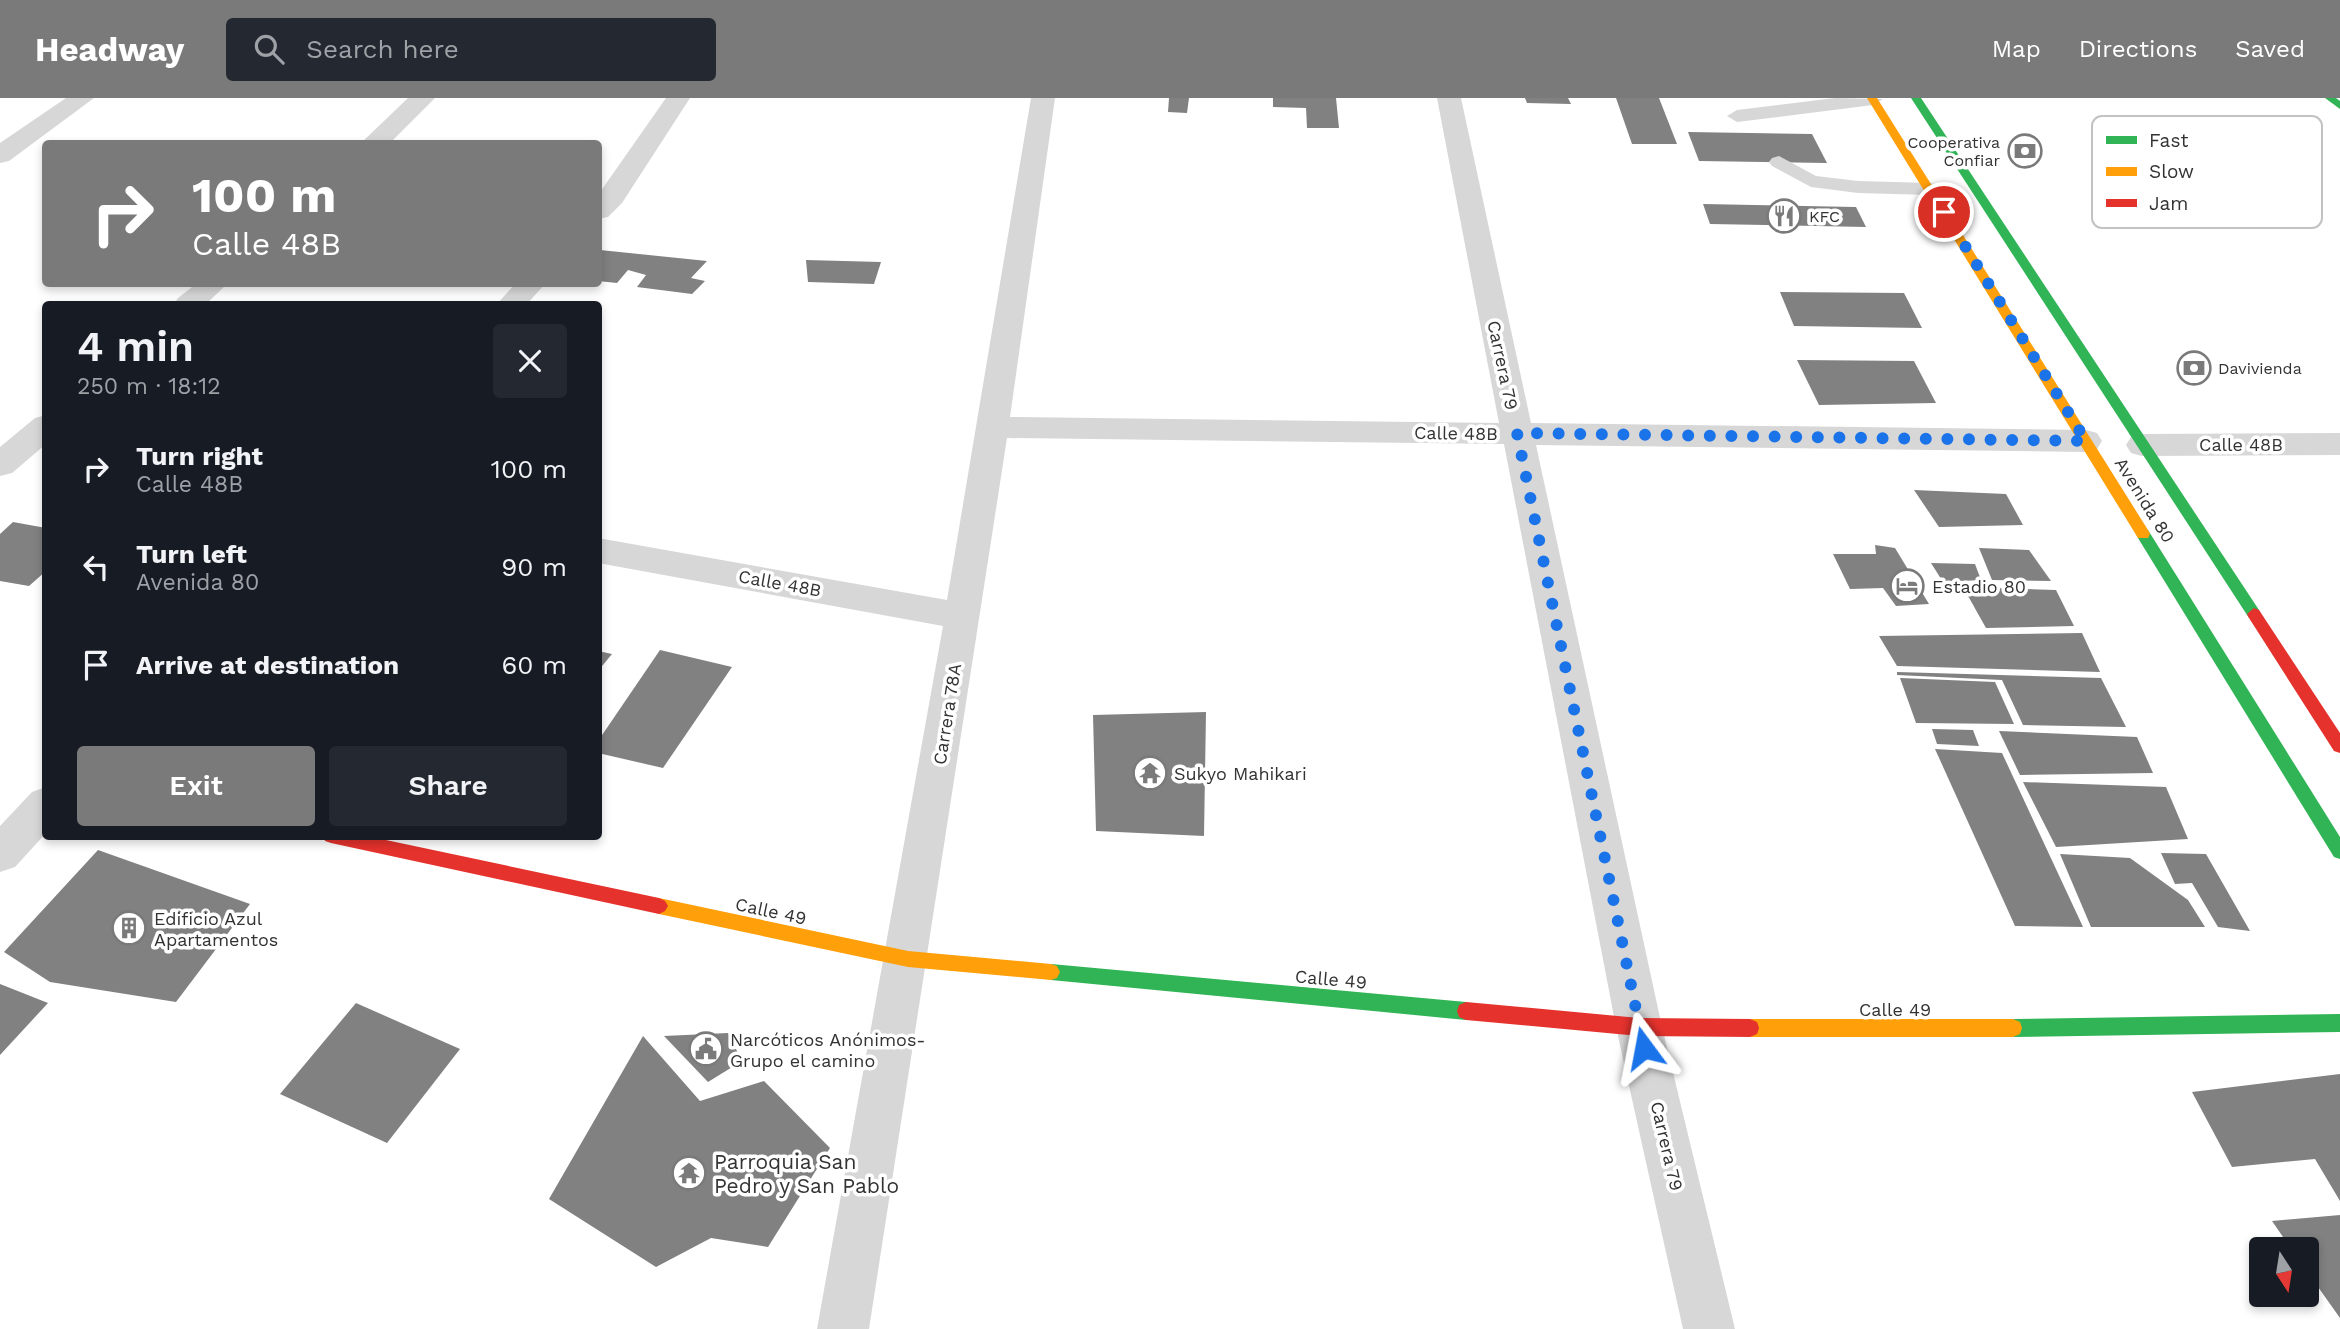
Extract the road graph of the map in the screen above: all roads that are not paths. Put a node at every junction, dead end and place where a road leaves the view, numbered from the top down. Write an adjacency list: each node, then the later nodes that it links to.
1 (82, 98): 12 (street)
2 (422, 98): 11 (street)
3 (678, 98): 15 (street)
4 (1043, 98): 20 (street, Carrera 78A)
5 (1448, 98): 22 (street, Carrera 79)
6 (1721, 98): 9 (lane)
7 (1916, 98): 24 (main road, Avenida 80)
8 (1872, 99): 9 (lane); 14 (main road, Avenida 80)
9 (1737, 116): 10 (lane)
10 (1756, 134)
11 (377, 140)
12 (0, 155)
13 (1779, 162): 14 (lane)
14 (1930, 189): 23 (main road, Avenida 80)
15 (602, 207)
16 (209, 287): 18 (street)
17 (528, 287): 19 (street)
18 (192, 301)
19 (514, 301)
20 (994, 427): 22 (street, Calle 48B); 29 (street, Carrera 78A)
21 (42, 429): 26 (street)
22 (1517, 433): 23 (street, Calle 48B); 37 (street, Carrera 79)
23 (2086, 441): 33 (main road, Avenida 80)
24 (2142, 444): 25 (street, Calle 48B); 30 (main road, Avenida 80)
25 (2340, 444)
26 (3, 463): 27 (street)
27 (42, 466)
28 (602, 551): 29 (street, Calle 48B)
29 (962, 616): 35 (street, Carrera 78A)
30 (2340, 746)
31 (42, 808): 34 (street)
32 (350, 840): 35 (main road, Calle 49)
33 (2340, 852)
34 (0, 854)
35 (908, 959): 37 (main road, Calle 49); 38 (street, Carrera 78A)
36 (2340, 1023): 37 (main road, Calle 49)
37 (1639, 1027): 39 (street, Carrera 79)
38 (843, 1329)
39 (1709, 1329)

